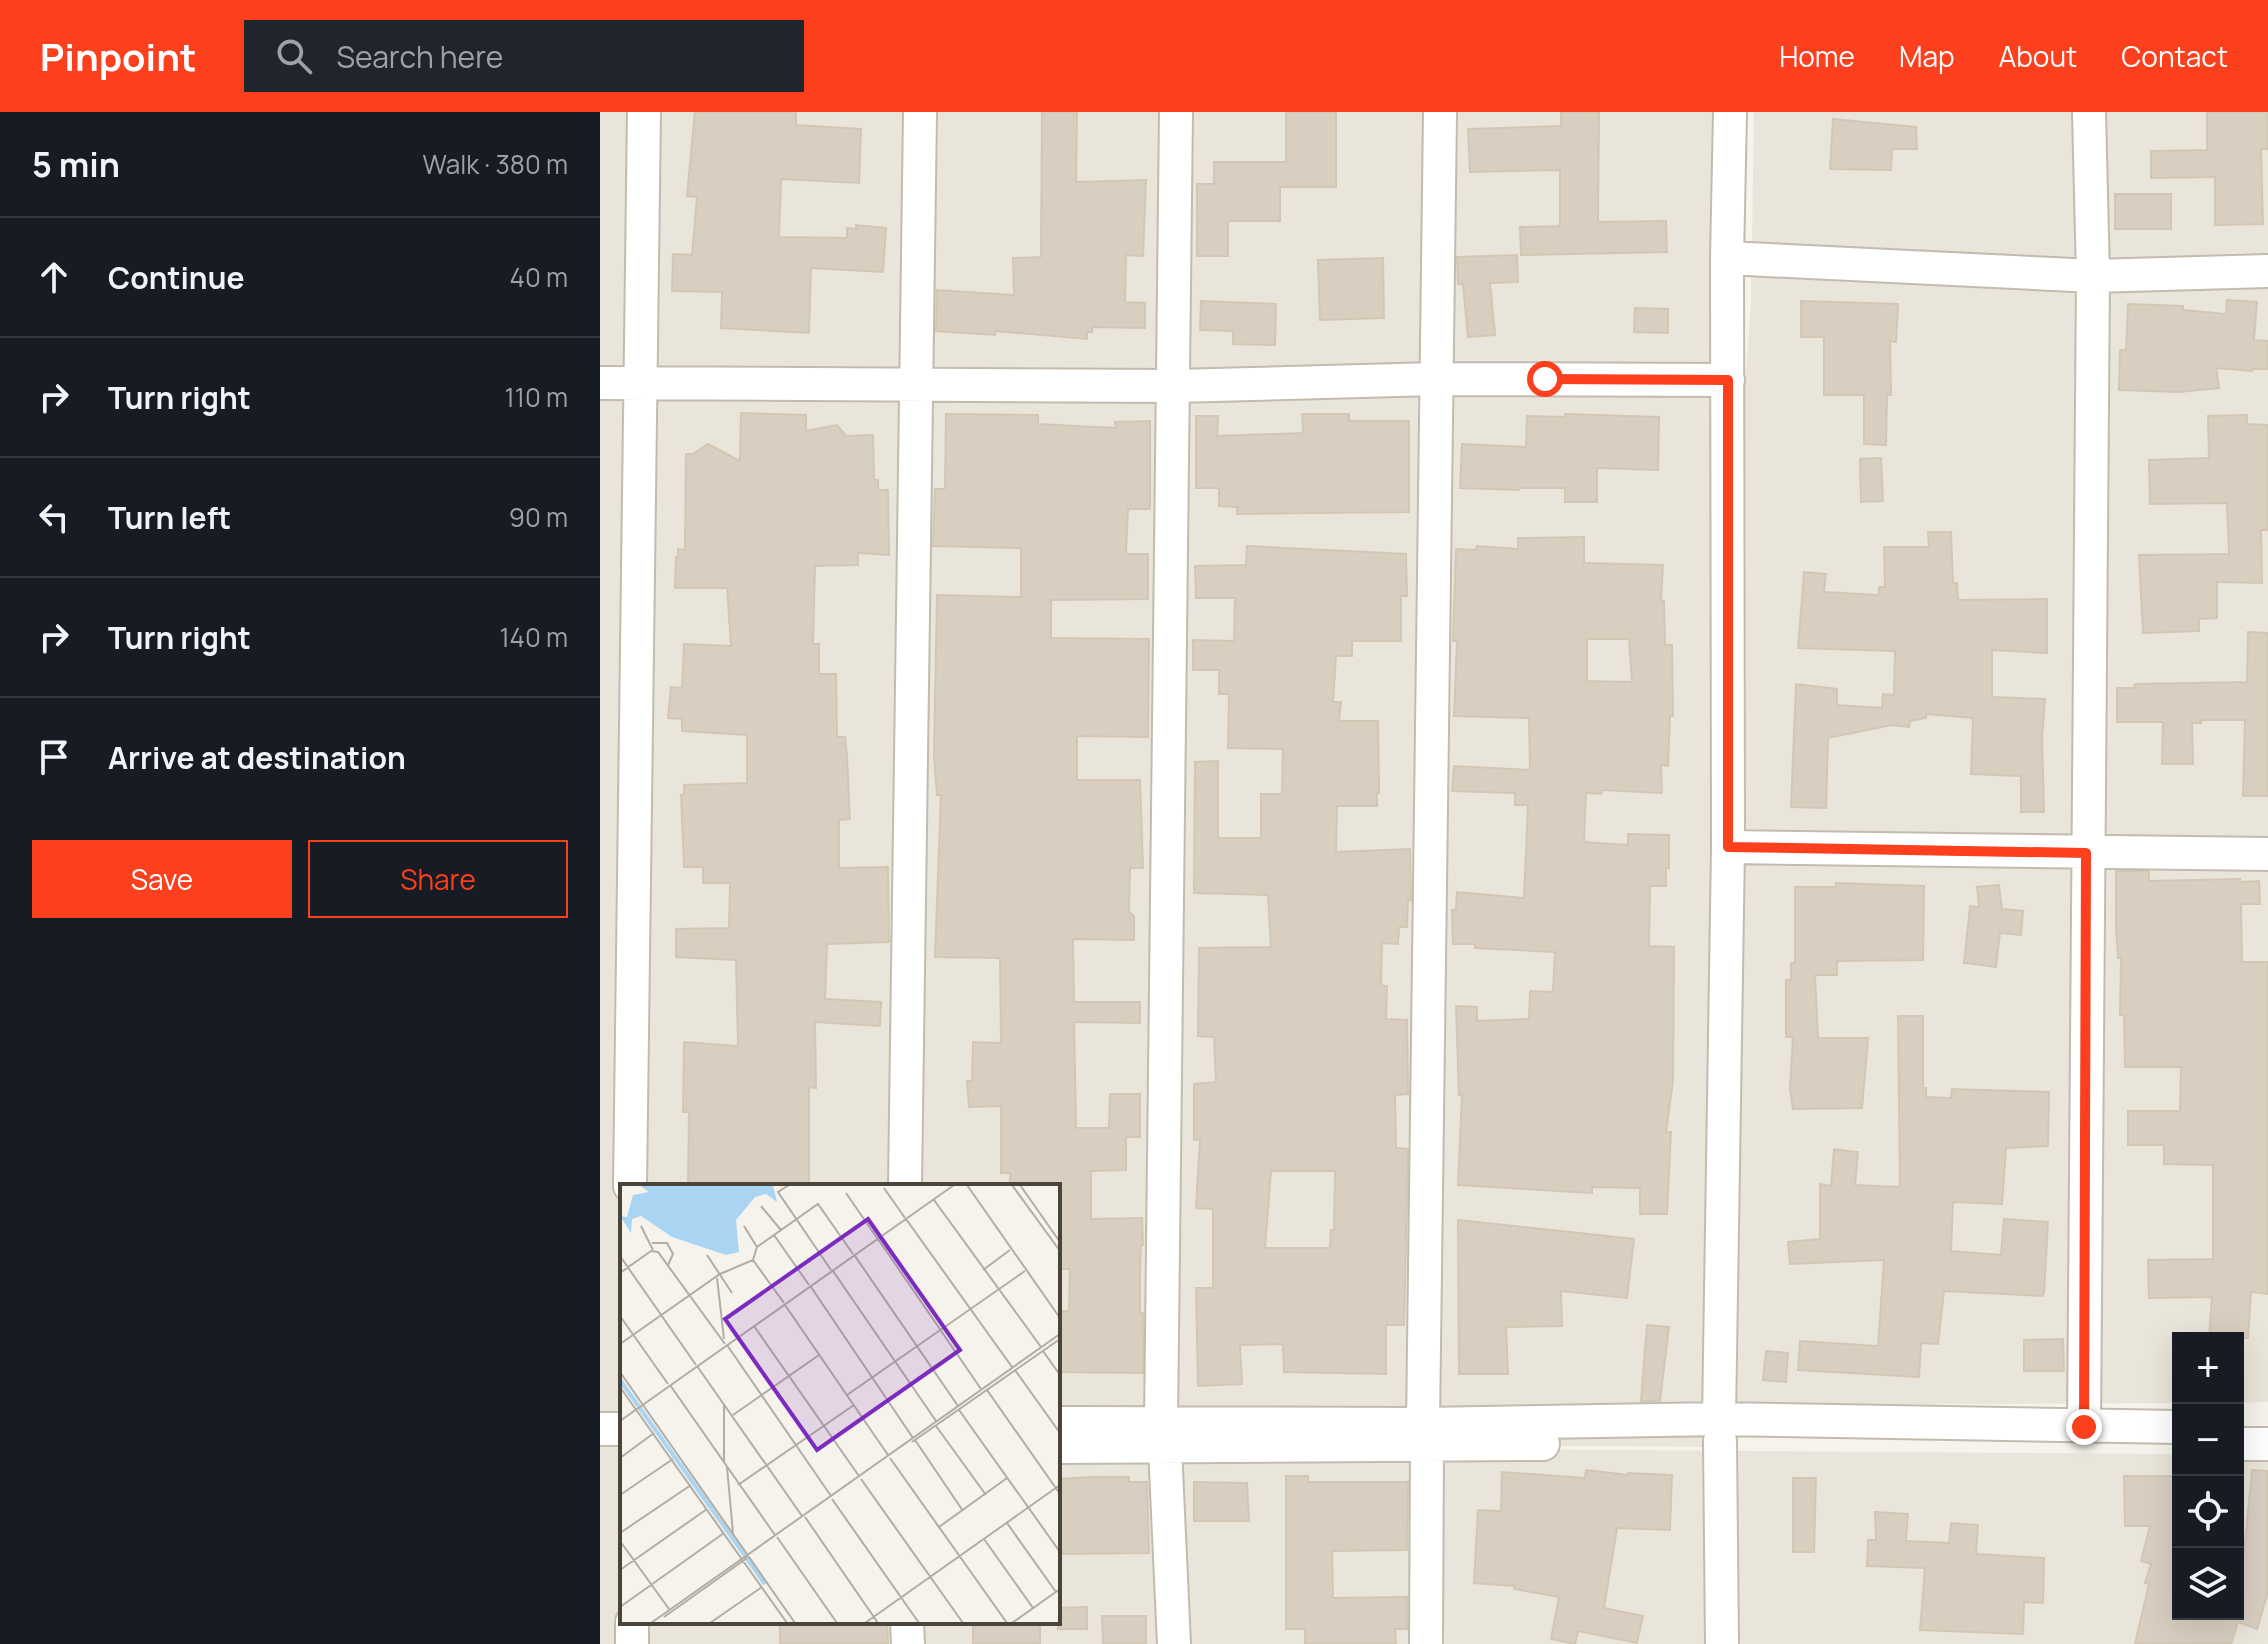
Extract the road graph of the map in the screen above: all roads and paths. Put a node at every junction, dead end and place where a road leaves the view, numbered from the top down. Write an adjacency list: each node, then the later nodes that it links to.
1 (644, 112): 13 (street)
2 (920, 112): 14 (street)
3 (1176, 112): 15 (street)
4 (1440, 112): 10 (street)
5 (1730, 112): 7 (street)
6 (2089, 112): 9 (street)
7 (1727, 258): 9 (street); 11 (street)
8 (2268, 271): 9 (street)
9 (2093, 276): 17 (street)
10 (1435, 379): 11 (street); 15 (street); 28 (street)
11 (1728, 380): 16 (street)
12 (600, 383): 13 (street)
13 (641, 383): 14 (street); 19 (street)
14 (916, 384): 15 (street); 20 (street)
15 (1175, 386): 27 (street)
16 (1728, 847): 17 (street); 26 (street)
17 (2086, 853): 18 (street); 22 (street)
18 (2268, 854)
19 (630, 1184)
20 (905, 1184)
21 (1060, 1423): 27 (street)
22 (2084, 1427): 23 (street); 26 (street)
23 (2172, 1427)
24 (2244, 1427): 25 (street)
25 (2268, 1427)
26 (1720, 1430): 28 (street); 29 (street); 37 (street)
27 (1163, 1435): 28 (street); 32 (street); 35 (street)
28 (1425, 1435): 36 (street)
29 (2172, 1444)
30 (2244, 1444): 31 (street)
31 (2268, 1444)
32 (1060, 1447)
33 (907, 1624): 34 (street)
34 (908, 1644)
35 (1174, 1644)
36 (1426, 1644)
37 (1722, 1644)

